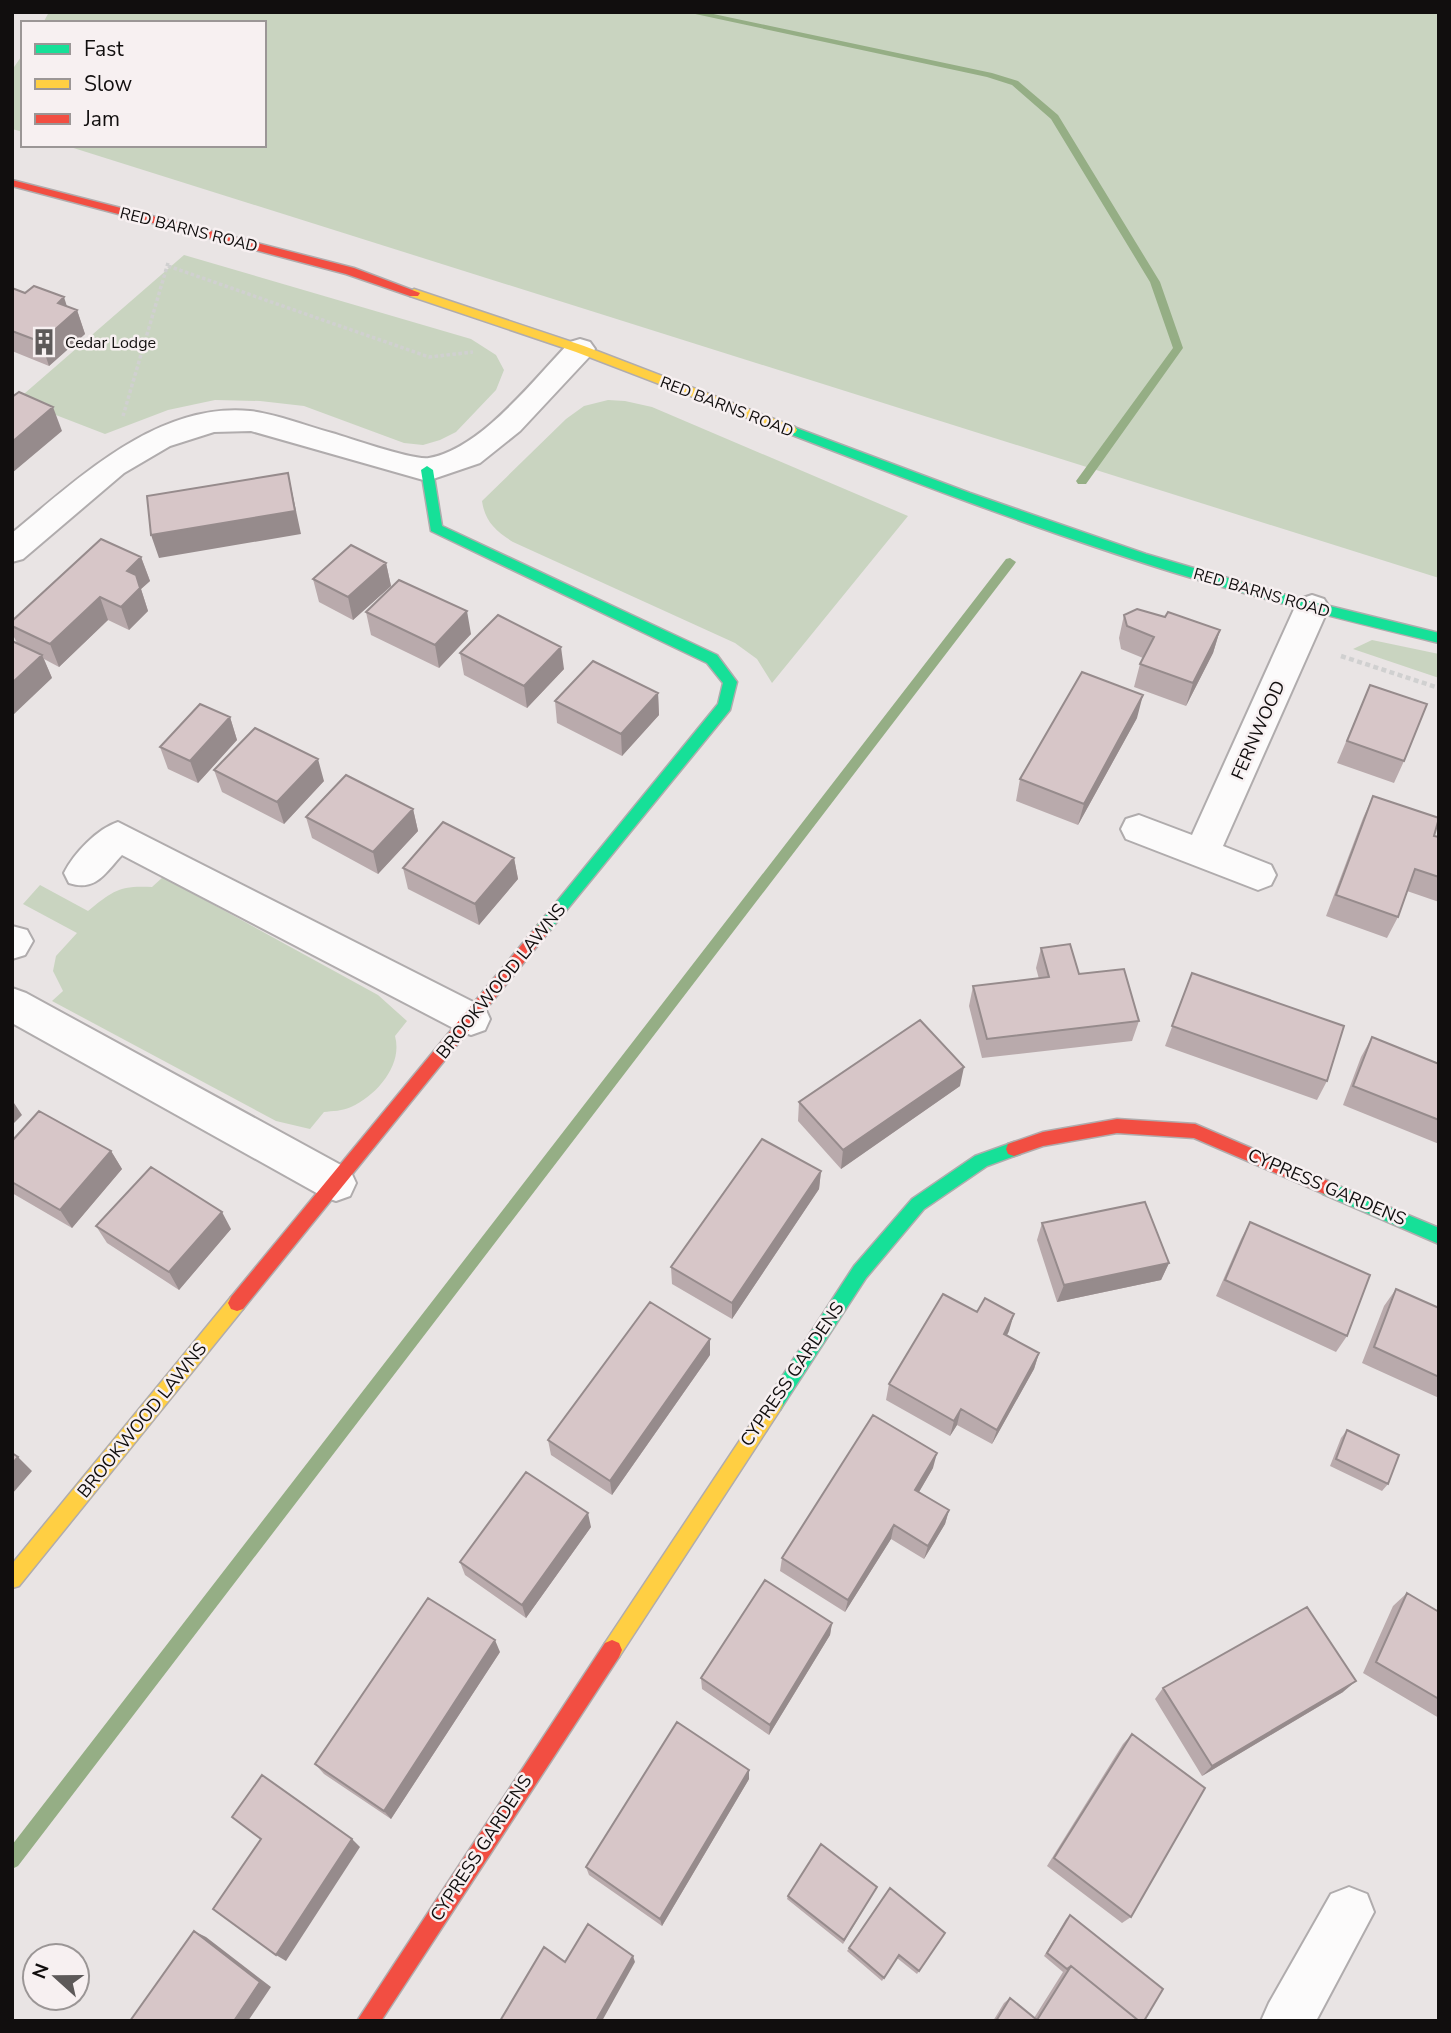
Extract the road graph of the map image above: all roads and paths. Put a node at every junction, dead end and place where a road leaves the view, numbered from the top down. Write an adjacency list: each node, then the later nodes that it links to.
1 (12, 183): 4 (street, RED BARNS ROAD)
2 (171, 254): 3 (path)
3 (168, 266): 5 (path); 6 (path)
4 (580, 349): 7 (street); 9 (street, RED BARNS ROAD)
5 (482, 351)
6 (130, 456): 7 (street); 8 (street)
7 (427, 470): 16 (street, BROOKWOOD LAWNS)
8 (12, 551)
9 (1312, 607): 10 (street, RED BARNS ROAD); 12 (street, FERNWOOD)
10 (1439, 638)
11 (1139, 829): 12 (street)
12 (1202, 853): 14 (street)
13 (82, 873): 16 (street)
14 (1258, 875)
15 (12, 1004): 17 (street)
16 (471, 1019): 17 (street, BROOKWOOD LAWNS)
17 (336, 1183): 19 (street, BROOKWOOD LAWNS)
18 (1439, 1236): 21 (street, CYPRESS GARDENS)
19 (12, 1578)
20 (1349, 1912): 22 (street)
21 (368, 2021)
22 (1287, 2021)

